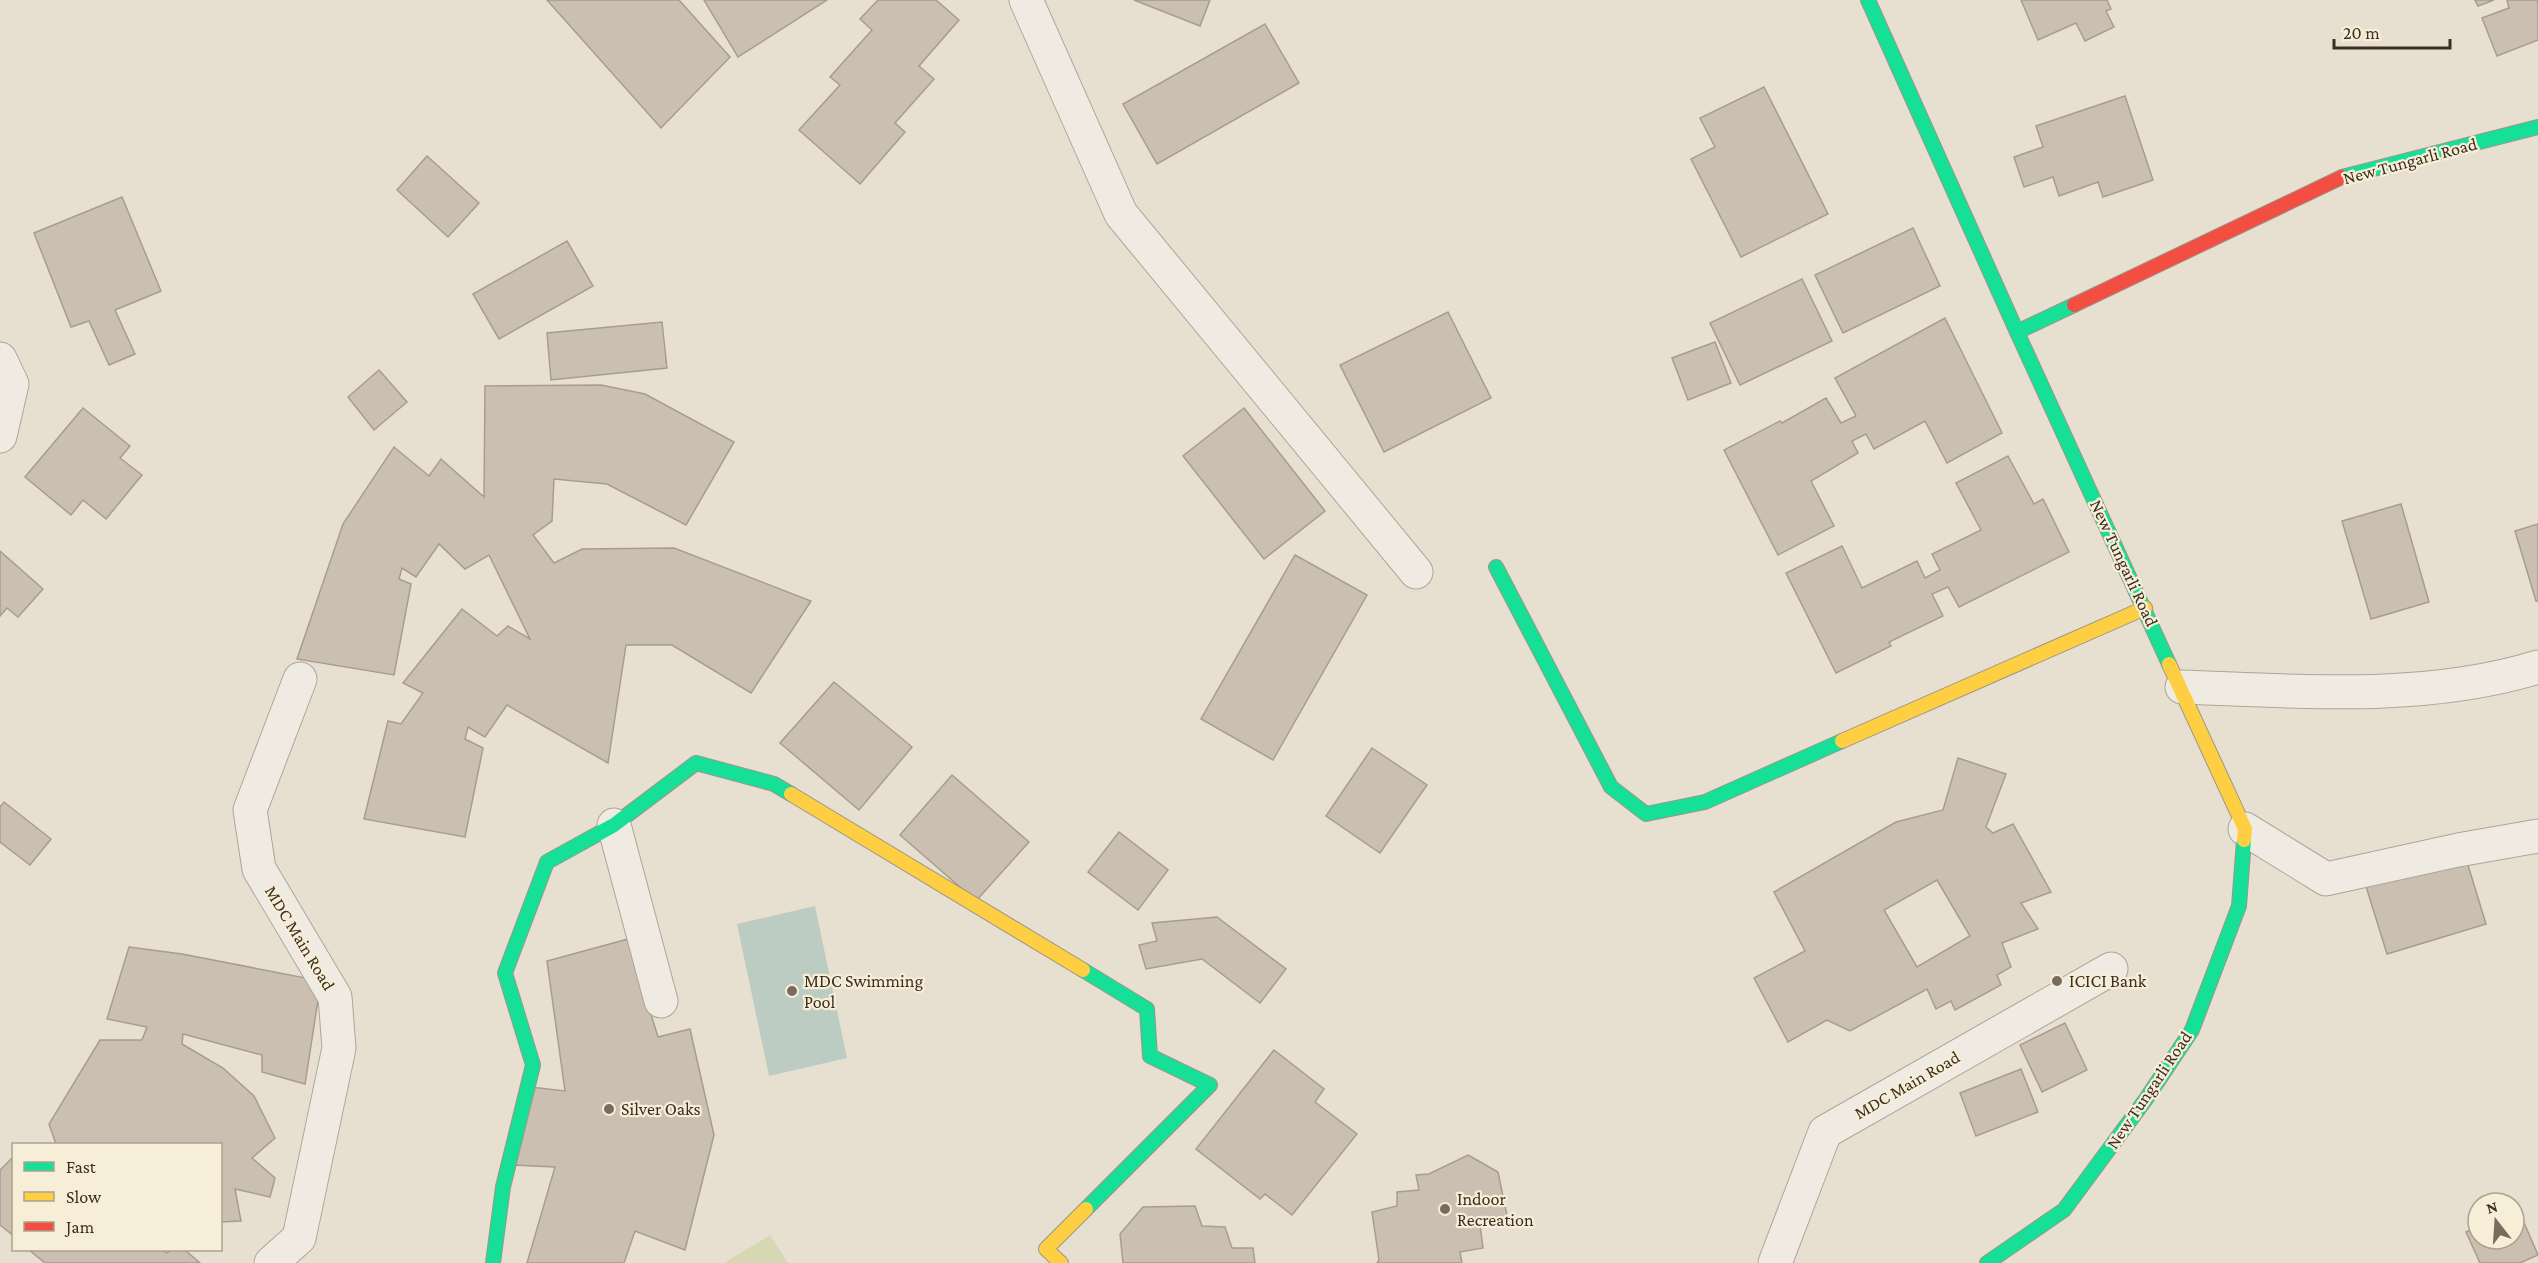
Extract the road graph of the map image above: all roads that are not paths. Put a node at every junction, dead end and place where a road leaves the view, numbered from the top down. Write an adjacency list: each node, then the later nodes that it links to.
1 (1026, 0): 8 (street)
2 (1868, 0): 4 (street)
3 (2538, 127): 4 (street, New Tungarli Road)
4 (2017, 332): 9 (street, New Tungarli Road)
5 (0, 358): 6 (street)
6 (0, 436)
7 (1496, 567): 9 (street)
8 (1416, 572)
9 (2145, 608): 12 (street, New Tungarli Road)
10 (2538, 667): 12 (street)
11 (300, 680): 18 (street, MDC Main Road)
12 (2182, 687): 14 (street, New Tungarli Road)
13 (614, 825): 17 (street); 19 (street); 20 (street)
14 (2245, 829): 15 (street); 22 (street, New Tungarli Road)
15 (2538, 836)
16 (2110, 969): 21 (street, MDC Main Road)
17 (661, 1001)
18 (271, 1263)
19 (493, 1263)
20 (1061, 1263)
21 (1775, 1263)
22 (1987, 1263)

